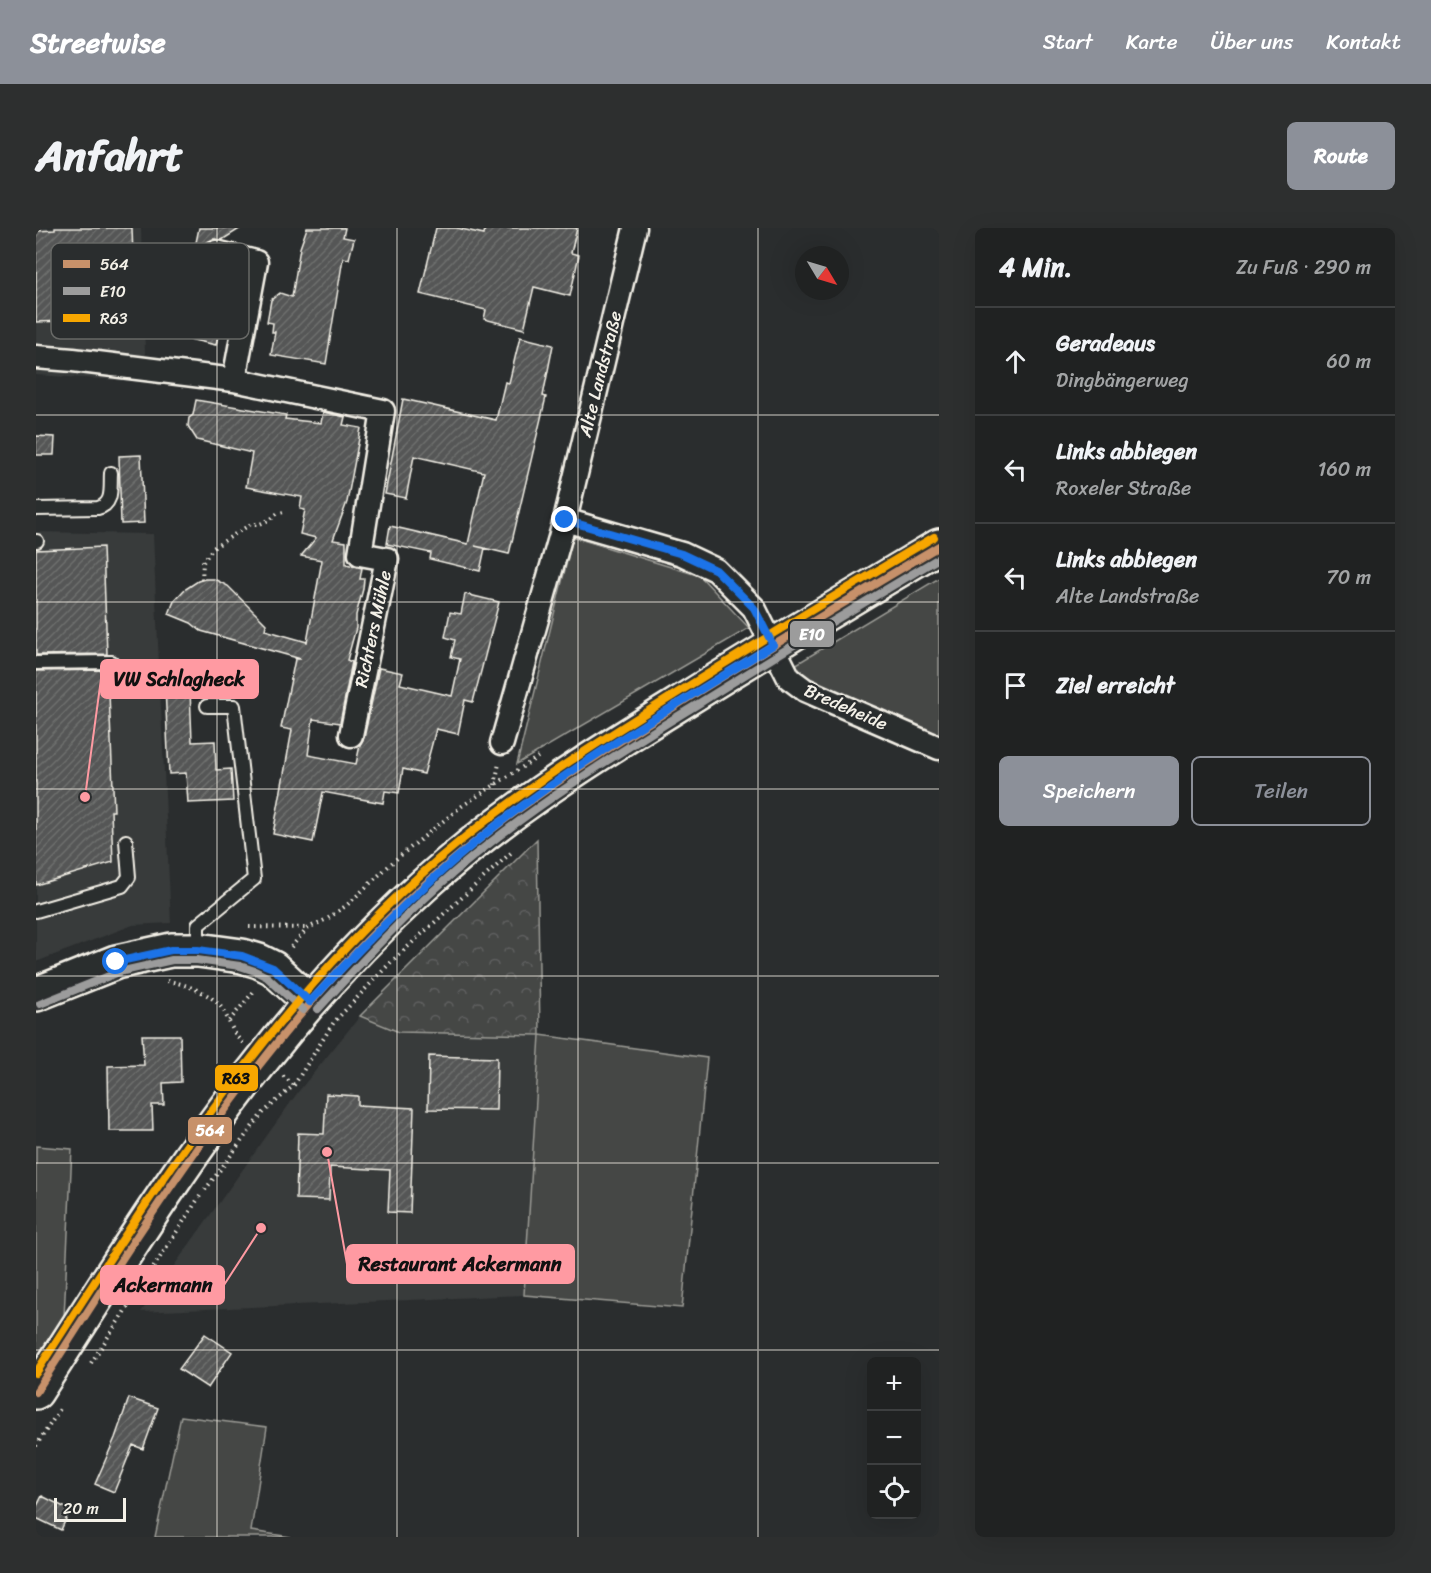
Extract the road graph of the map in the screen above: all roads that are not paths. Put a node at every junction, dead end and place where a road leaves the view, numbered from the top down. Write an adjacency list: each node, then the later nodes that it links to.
1 (635, 228): 9 (street, Alte Landstraße)
2 (249, 260): 3 (street)
3 (249, 300)
4 (242, 339): 6 (street)
5 (36, 357): 6 (street, Richters Mühle)
6 (234, 380): 15 (street, Richters Mühle)
7 (111, 473): 8 (lane)
8 (36, 509)
9 (565, 520): 11 (street); 16 (street, Alte Landstraße)
10 (939, 546): 11 (main road)
11 (773, 645): 17 (street, Bredeheide); 22 (main road)
12 (112, 662): 13 (lane)
13 (36, 663)
14 (207, 706): 20 (lane)
15 (351, 735)
16 (502, 743)
17 (939, 748)
18 (126, 841): 19 (lane)
19 (36, 911)
20 (198, 950): 21 (main road); 22 (main road)
21 (36, 994)
22 (310, 1002): 23 (main road)
23 (48, 1400)

